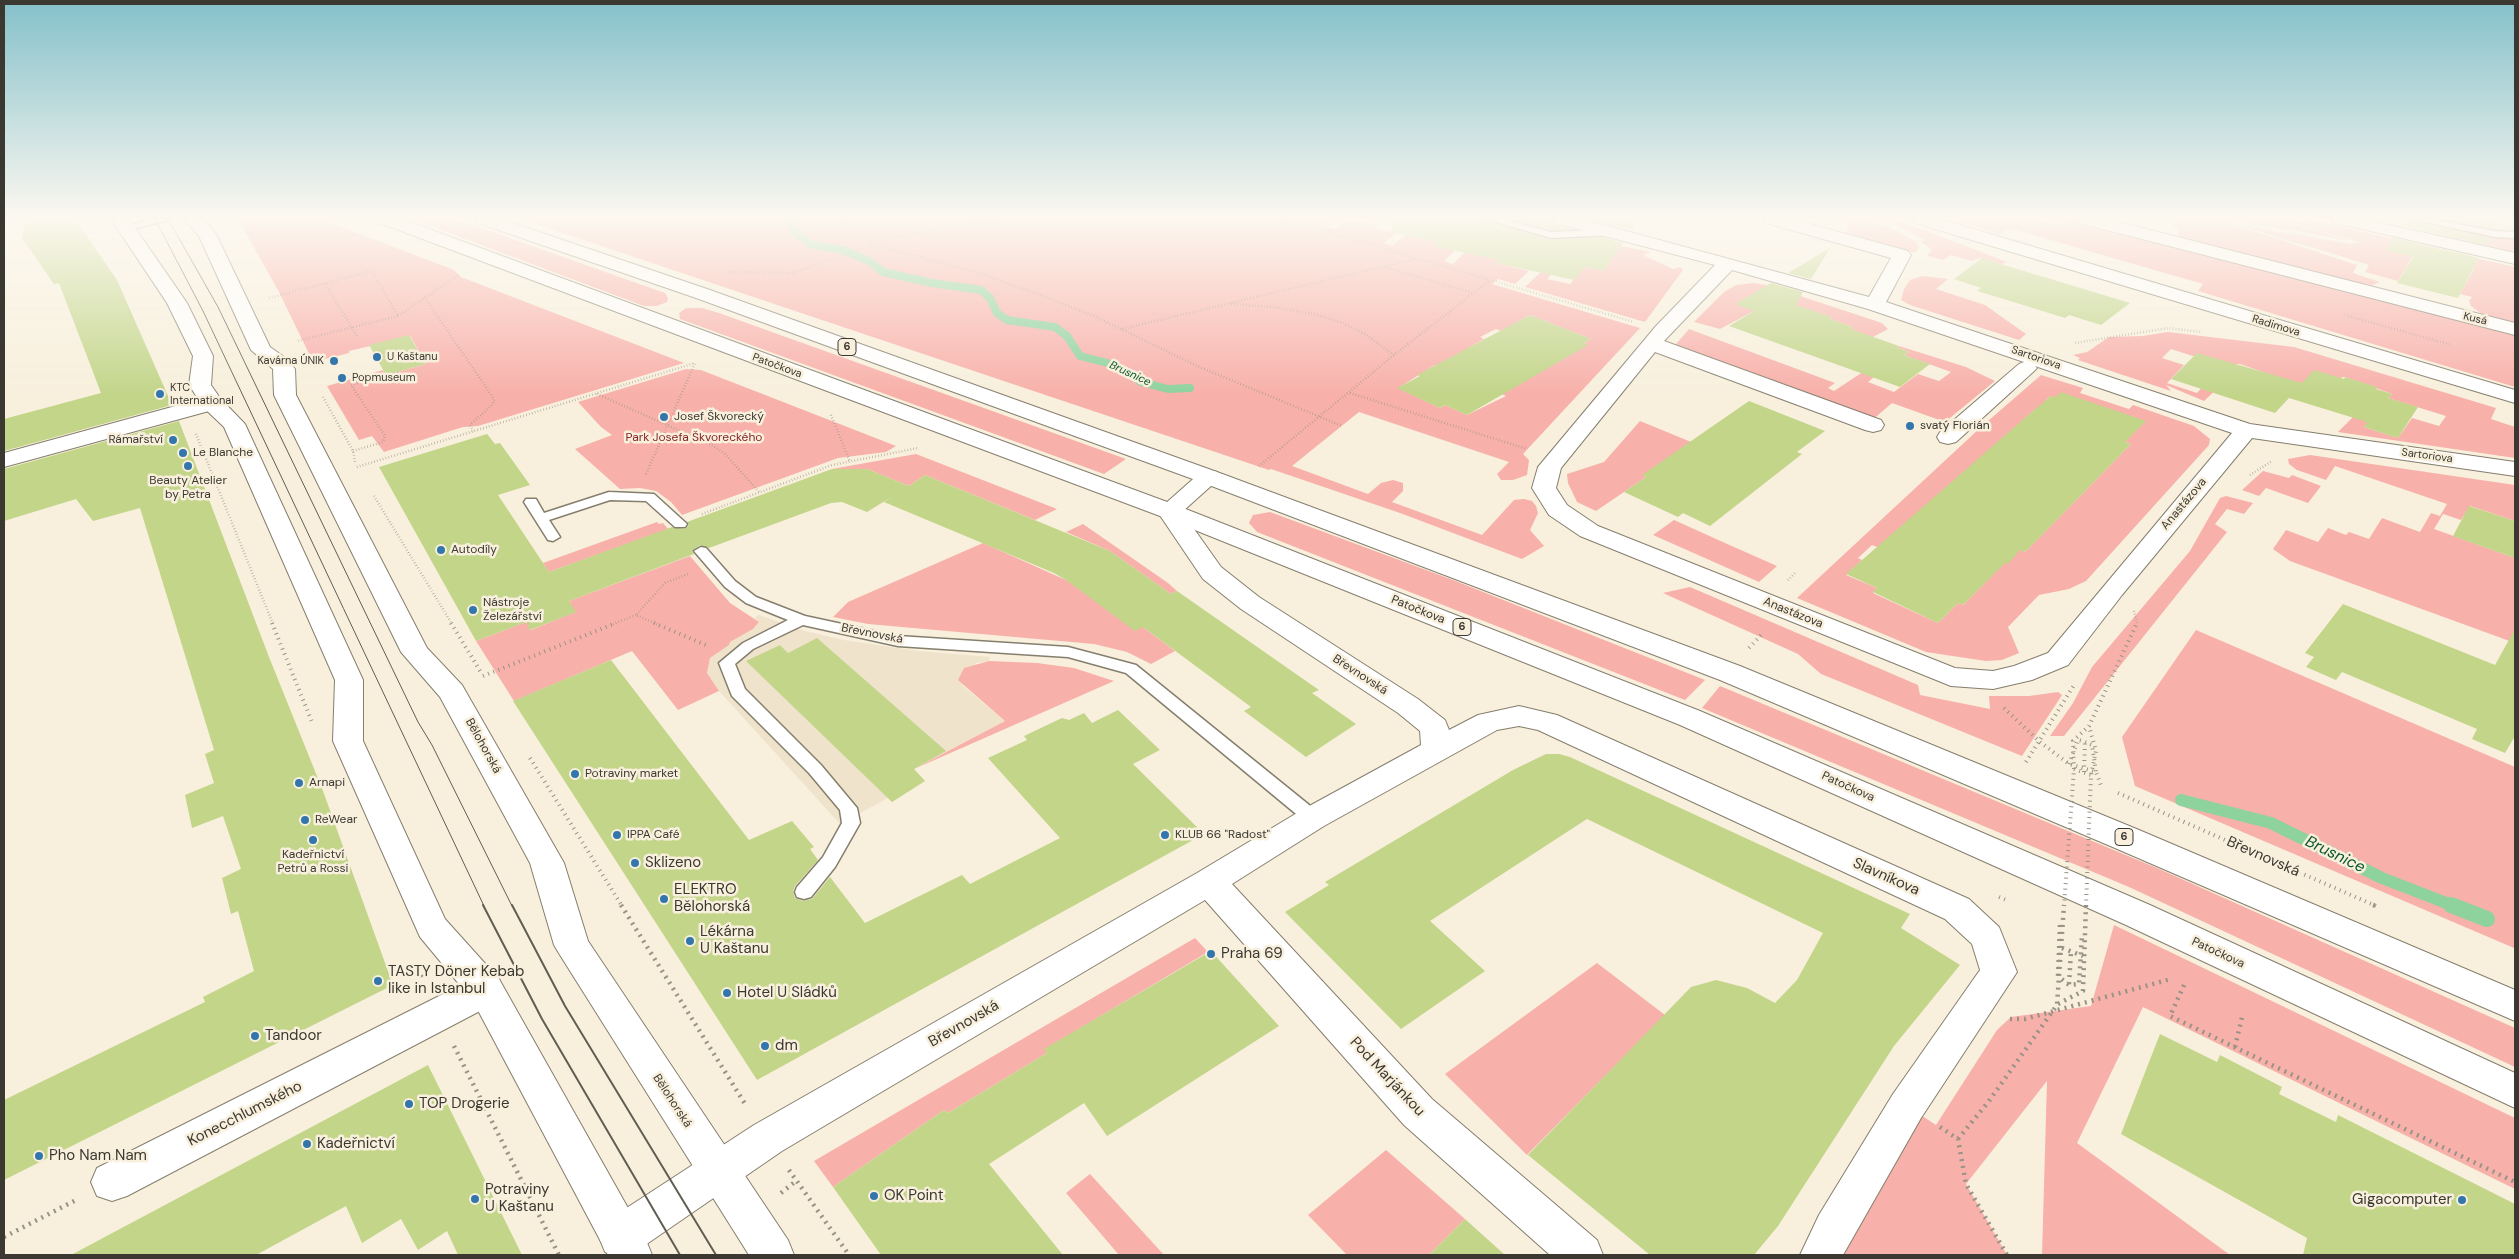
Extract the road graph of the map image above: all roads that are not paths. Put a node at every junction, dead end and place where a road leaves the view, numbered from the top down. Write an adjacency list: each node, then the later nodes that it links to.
1 (160, 278): 17 (street)
2 (227, 278): 38 (street, Bělohorská)
3 (542, 278): 12 (street, Patočkova / 6)
4 (656, 278): 10 (street, 6)
5 (1713, 278): 14 (street, Anastázova)
6 (1782, 278): 11 (street, Sartoriova)
7 (1890, 278): 11 (street)
8 (2117, 278): 16 (street, Radimova)
9 (2315, 278): 13 (street, Kusá)
10 (703, 294): 12 (street); 23 (street, 6)
11 (1875, 305): 19 (street, Sartoriova)
12 (649, 318): 25 (street, Patočkova / 6)
13 (2515, 329)
14 (1652, 344): 18 (street); 19 (street, Anastázova)
15 (2026, 368): 20 (street)
16 (2515, 397)
17 (199, 407): 21 (street); 35 (street)
18 (1873, 425)
19 (2246, 430): 22 (street, Sartoriova)
20 (1948, 436)
21 (4, 460)
22 (2515, 469)
23 (1209, 477): 25 (street); 36 (street, 6)
24 (531, 502): 26 (lane)
25 (1169, 511): 31 (street, Břevnovská); 37 (street, Patočkova / 6)
26 (542, 518): 27 (lane); 28 (lane)
27 (680, 524)
28 (553, 537)
29 (701, 551): 30 (lane, Břevnovská)
30 (801, 620): 32 (lane, Břevnovská); 34 (lane)
31 (1436, 749): 32 (street, Břevnovská); 43 (street, Slavníkova)
32 (1313, 818): 33 (street, Břevnovská)
33 (1209, 882): 38 (street, Břevnovská); 42 (street, Pod Marjánkou)
34 (804, 892)
35 (486, 990): 39 (street, Konecchlumského); 40 (street)
36 (2515, 1006)
37 (2515, 1091)
38 (718, 1172): 40 (street, Břevnovská); 41 (street, Bělohorská)
39 (112, 1182)
40 (625, 1246)
41 (773, 1255)
42 (1582, 1255)
43 (1821, 1255)

